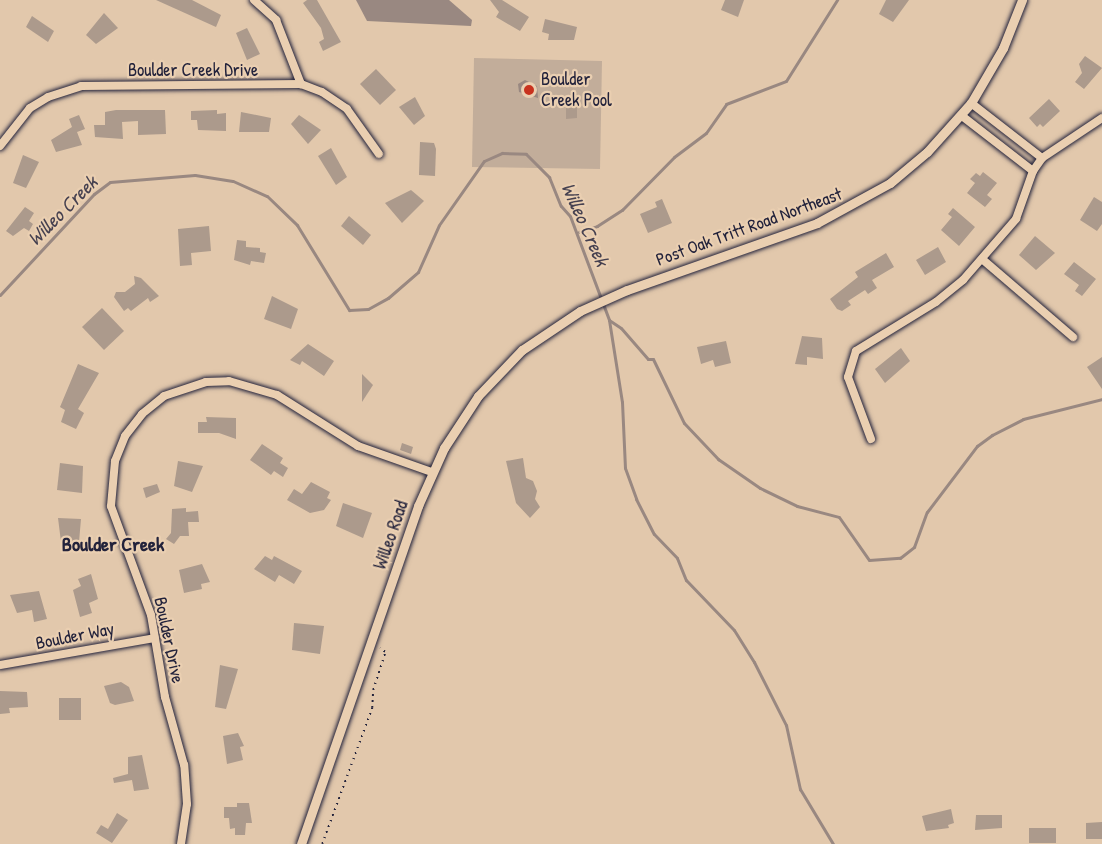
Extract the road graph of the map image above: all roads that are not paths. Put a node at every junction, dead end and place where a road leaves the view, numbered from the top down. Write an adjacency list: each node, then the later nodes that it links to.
1 (254, 0): 3 (street)
2 (1022, 0): 4 (street, Post Oak Tritt Road Northeast)
3 (301, 84): 7 (street, Boulder Creek Drive); 8 (street, Boulder Creek Drive)
4 (971, 103): 5 (street, Post Oak Tritt Road Northeast); 9 (street)
5 (962, 116): 10 (street); 12 (street, Post Oak Tritt Road Northeast)
6 (1102, 118): 9 (street)
7 (0, 146)
8 (379, 154)
9 (1042, 158): 10 (street)
10 (1033, 171): 11 (street)
11 (982, 259): 13 (street); 14 (street)
12 (604, 300): 15 (street, Willeo Road)
13 (1073, 337)
14 (871, 439)
15 (432, 472): 16 (street, Boulder Drive); 19 (street, Willeo Road)
16 (155, 638): 17 (street, Boulder Way); 18 (street, Boulder Drive)
17 (0, 665)
18 (182, 844)
19 (301, 844)

